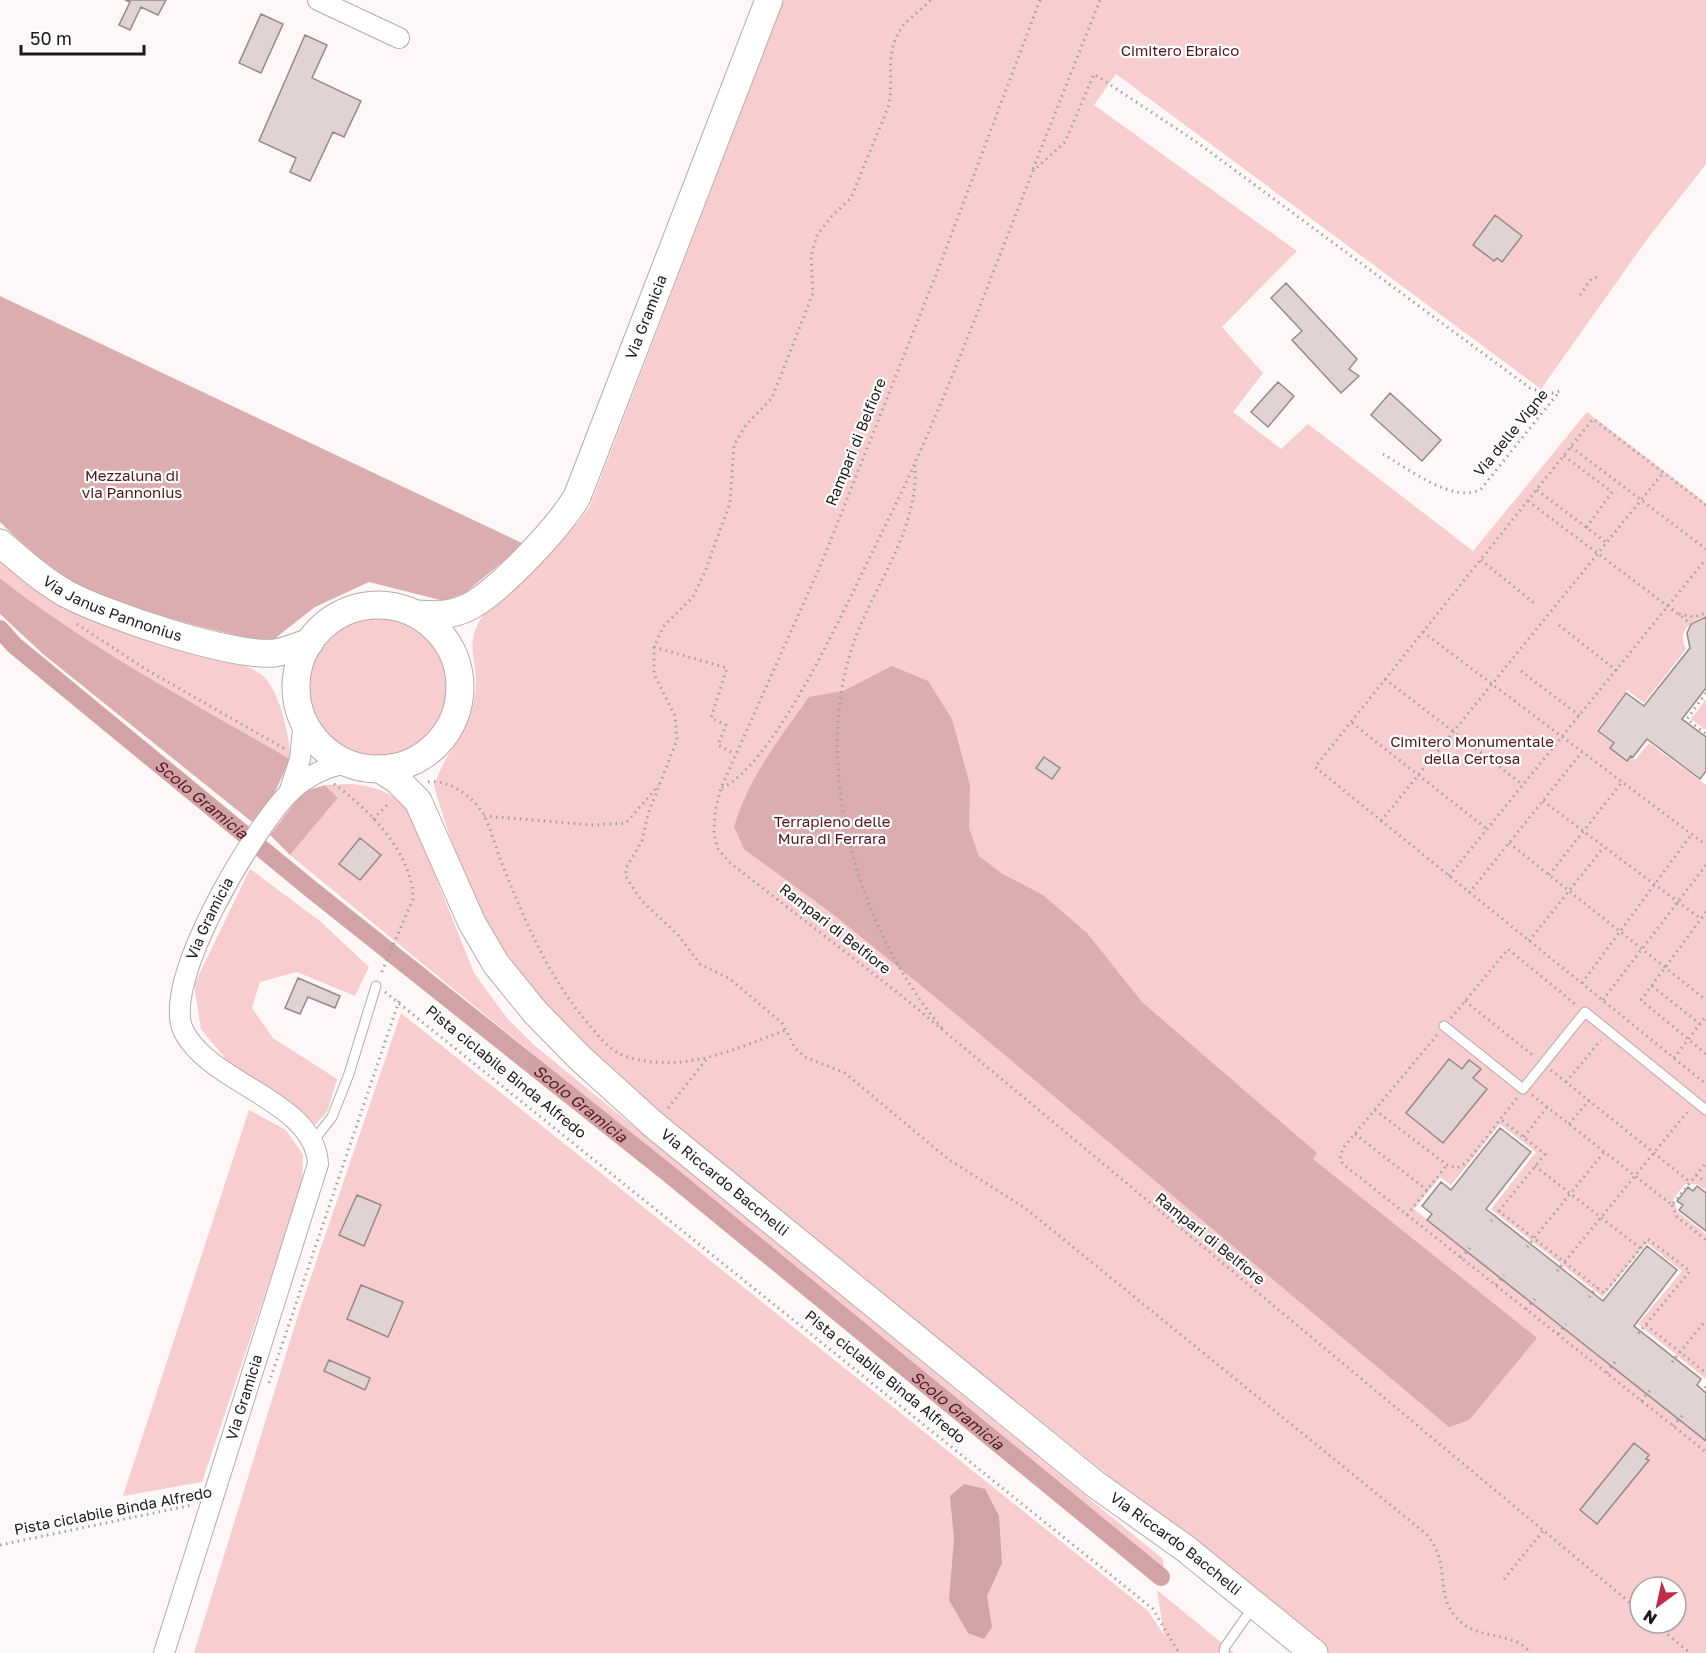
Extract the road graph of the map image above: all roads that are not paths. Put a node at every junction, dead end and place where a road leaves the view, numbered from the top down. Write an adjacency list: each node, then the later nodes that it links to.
1 (318, 0): 3 (street)
2 (769, 0): 5 (main road, Via Gramicia)
3 (399, 38)
4 (0, 543): 8 (main road, Via Janus Pannonius)
5 (476, 603): 6 (main road, Via Gramicia); 9 (main road, Via Gramicia)
6 (416, 614): 7 (main road, Via Gramicia); 9 (main road, Via Gramicia)
7 (310, 642): 8 (main road, Via Janus Pannonius); 10 (main road, Via Gramicia)
8 (237, 650): 10 (main road, Via Janus Pannonius)
9 (458, 668): 11 (main road, Via Gramicia)
10 (301, 709): 12 (main road, Via Gramicia); 14 (street, Via Gramicia)
11 (433, 748): 13 (main road, Via Gramicia); 15 (main road, Via Riccardo Bacchelli)
12 (347, 763): 13 (main road, Via Gramicia); 14 (street, Via Gramicia)
13 (380, 769): 15 (main road, Via Riccardo Bacchelli)
14 (289, 793): 19 (street, Via Gramicia)
15 (427, 817): 20 (main road, Via Riccardo Bacchelli)
16 (376, 986): 19 (lane)
17 (1444, 1026): 18 (lane)
18 (1706, 1110)
19 (314, 1140): 21 (street, Via Gramicia)
20 (1251, 1611): 22 (lane, Via Riccardo Bacchelli); 23 (main road, Via Riccardo Bacchelli); 24 (main road, Via Riccardo Bacchelli)
21 (164, 1653)
22 (1224, 1653)
23 (1291, 1653)
24 (1314, 1653)

